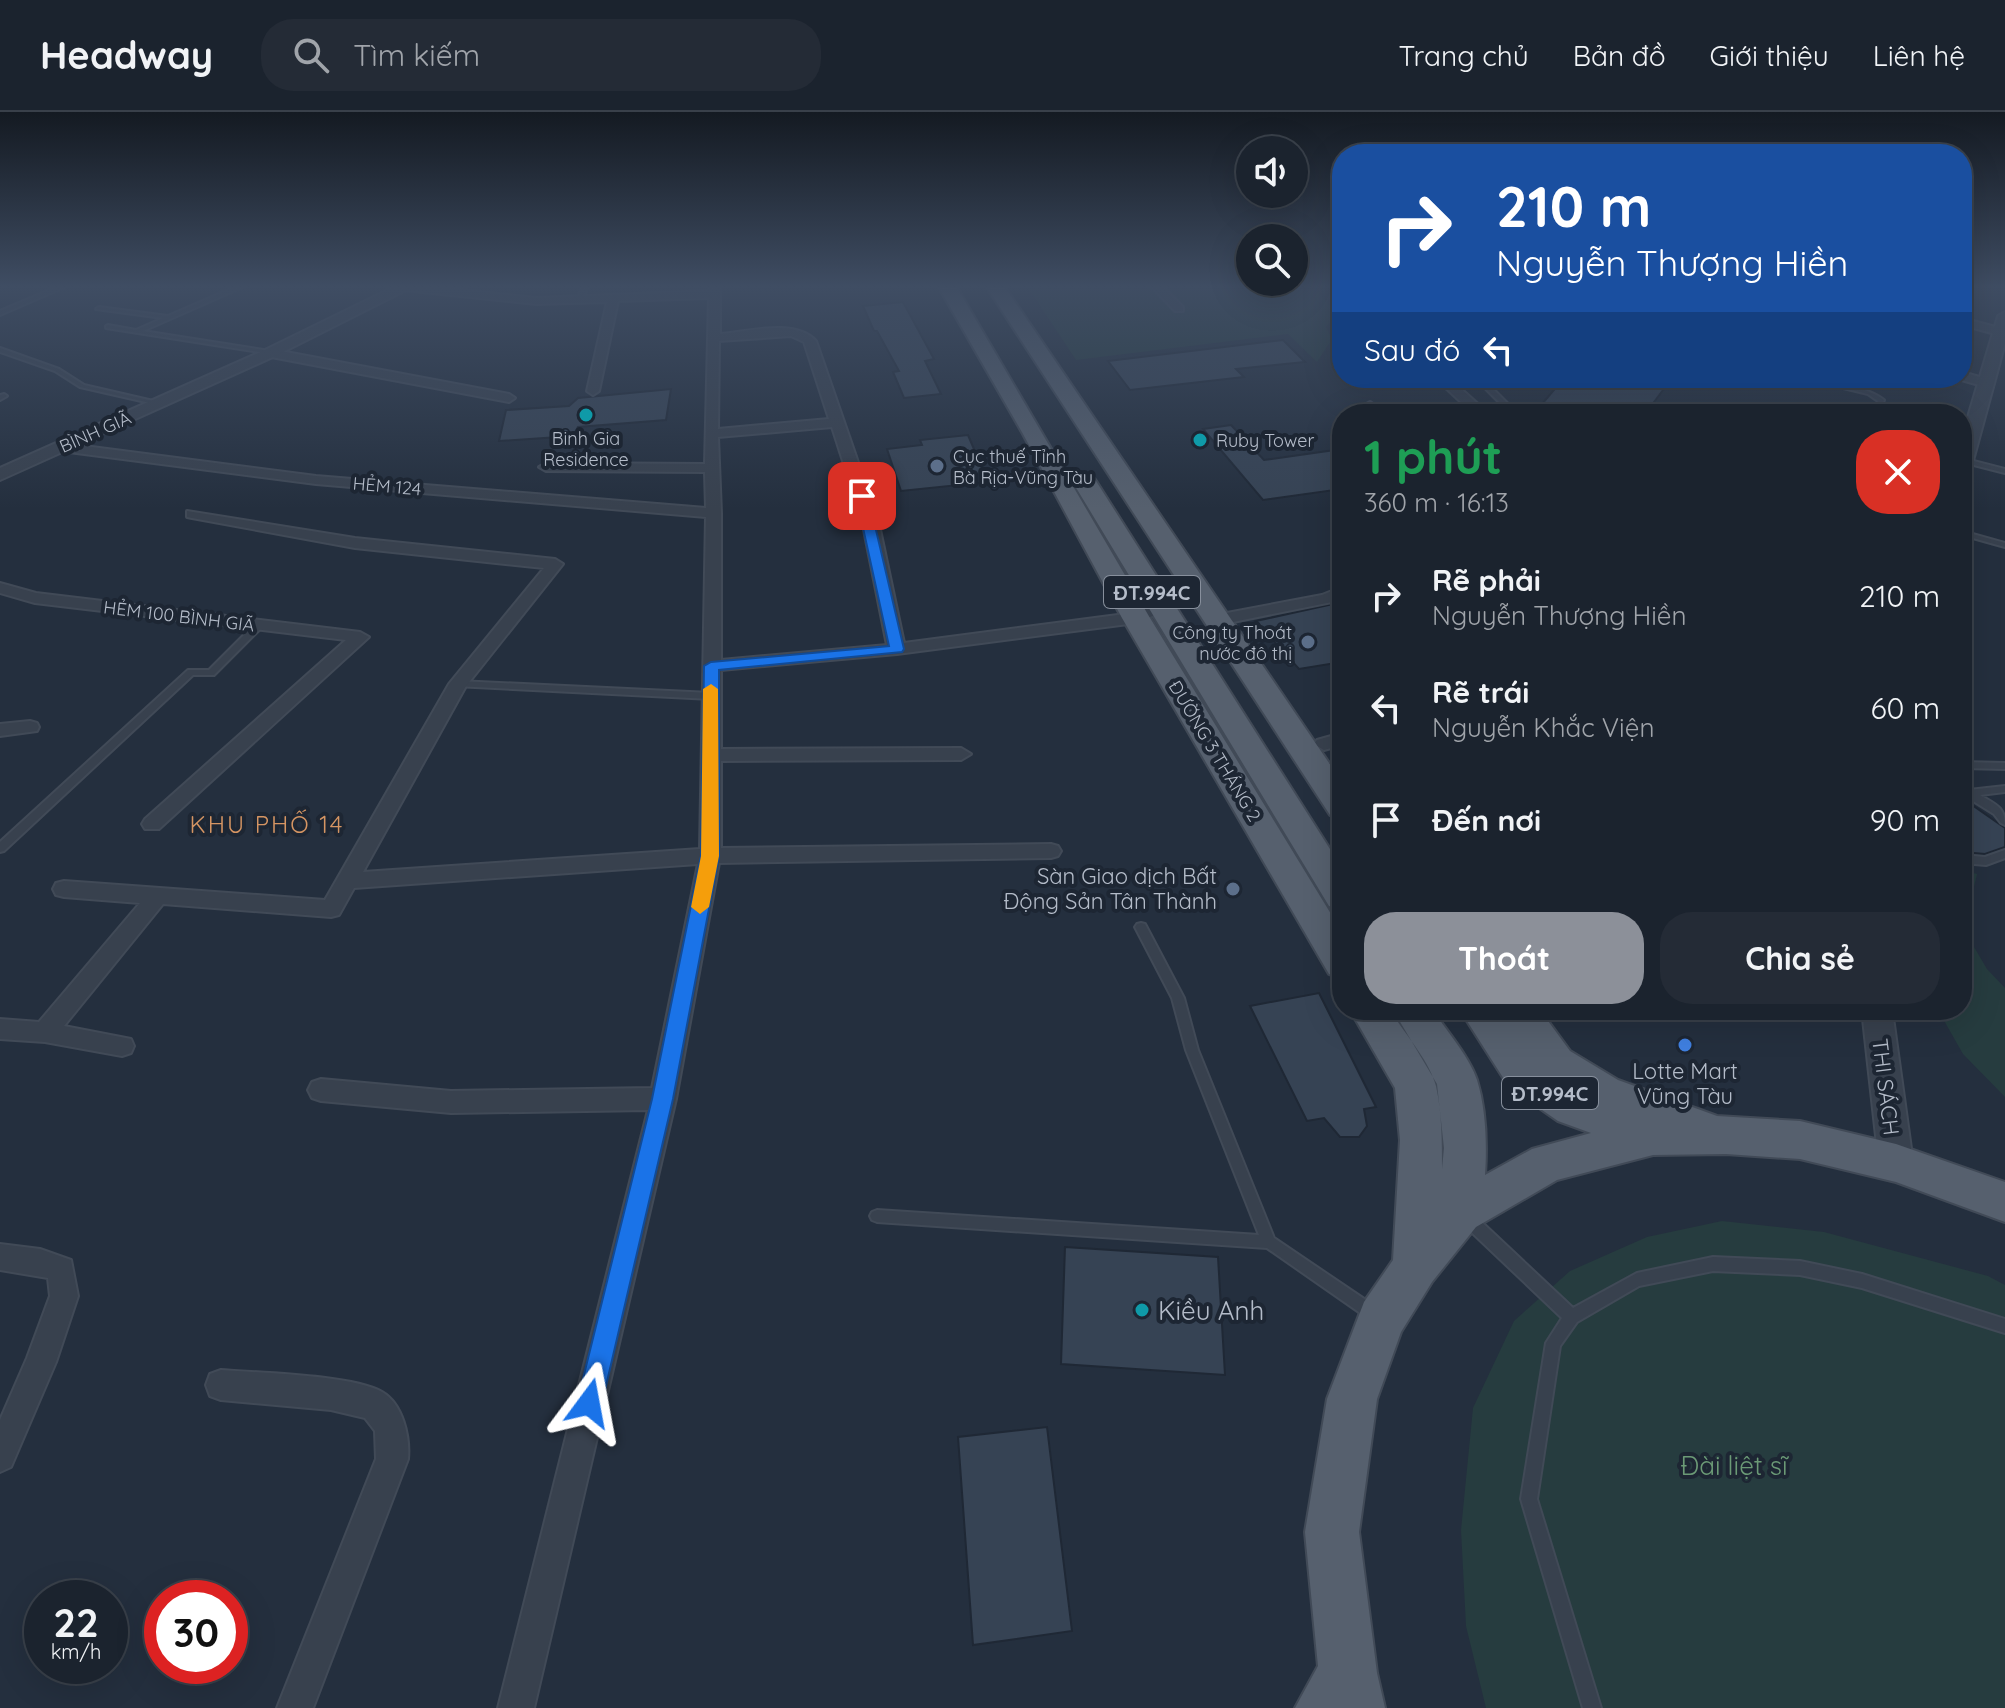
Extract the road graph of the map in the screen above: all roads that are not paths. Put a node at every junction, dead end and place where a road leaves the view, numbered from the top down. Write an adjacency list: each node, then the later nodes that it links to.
1 (30, 360): 19 (lane)
2 (253, 360): 19 (street, BÌNH GIÃ)
3 (310, 360): 18 (street)
4 (600, 360): 17 (street)
5 (714, 360): 25 (street)
6 (817, 360): 23 (street)
7 (991, 360): 41 (main road, ĐƯỜNG 3 THÁNG 2 / ĐT.994C)
8 (1010, 360): 40 (main road, ĐƯỜNG 3 THÁNG 2 / ĐT.994C)
9 (1046, 360): 32 (main road, ĐT.994C)
10 (1061, 360): 32 (main road, ĐT.994C)
11 (1992, 360): 13 (street)
12 (1972, 379): 13 (street)
13 (1986, 383): 24 (street)
14 (1452, 388): 20 (street)
15 (1488, 388): 21 (lane)
16 (1848, 388): 22 (lane)
17 (593, 391)
18 (509, 398)
19 (159, 403): 26 (street, BÌNH GIÃ)
20 (1471, 404)
21 (1505, 404)
22 (1880, 404)
23 (839, 422): 25 (street); 43 (street)
24 (1972, 430)
25 (711, 434): 29 (street)
26 (61, 447): 31 (street, BÌNH GIÃ); 33 (street, HẺM 124)
27 (1972, 463): 30 (lane)
28 (546, 467): 29 (street)
29 (712, 468): 33 (street)
30 (2005, 471)
31 (0, 475)
32 (1140, 496): 39 (main road, ĐT.994C)
33 (714, 513): 44 (street)
34 (192, 514): 45 (street)
35 (1972, 536): 36 (lane)
36 (2005, 545)
37 (0, 588): 42 (street, HẺM 100 BÌNH GIÃ)
38 (1332, 596): 39 (street)
39 (1218, 605): 51 (main road, ĐT.994C)
40 (1163, 608): 41 (street); 65 (main road, ĐƯỜNG 3 THÁNG 2 / ĐT.994C)
41 (1136, 618): 43 (street); 69 (main road, ĐƯỜNG 3 THÁNG 2 / ĐT.994C)
42 (258, 626): 58 (street, HẺM 100 BÌNH GIÃ); 59 (lane)
43 (897, 649): 44 (street)
44 (711, 666): 46 (street)
45 (458, 684): 46 (lane); 64 (street)
46 (711, 696): 50 (street)
47 (30, 727): 48 (street)
48 (0, 730)
49 (961, 754): 50 (street)
50 (711, 755): 62 (street)
51 (1332, 755)
52 (1972, 765): 53 (lane)
53 (2005, 766)
54 (2005, 789): 55 (lane)
55 (1972, 792)
56 (1972, 796): 57 (lane)
57 (2005, 821)
58 (152, 824)
59 (0, 848)
60 (1051, 851): 62 (street)
61 (2005, 854): 63 (lane)
62 (710, 856): 64 (street); 79 (street)
63 (1972, 860)
64 (346, 881): 67 (street)
65 (1332, 881)
66 (64, 889): 67 (street)
67 (158, 896): 76 (street)
68 (1141, 927): 86 (lane)
69 (1332, 947)
70 (1375, 1020): 88 (main road)
71 (1418, 1020): 84 (main road)
72 (1486, 1020): 81 (main road, ĐT.994C)
73 (1525, 1020): 80 (main road, ĐT.994C)
74 (1878, 1020): 82 (street, THI SÁCH)
75 (0, 1029): 76 (street)
76 (45, 1032): 77 (street)
77 (122, 1046)
78 (321, 1090): 79 (street)
79 (663, 1099): 96 (street)
80 (1726, 1135): 81 (main road); 82 (main road)
81 (1653, 1136): 84 (main road)
82 (1896, 1163): 83 (main road)
83 (2005, 1202)
84 (1460, 1212): 88 (main road); 89 (lane)
85 (877, 1216): 86 (lane)
86 (1269, 1242): 90 (lane)
87 (0, 1257): 93 (street)
88 (1416, 1266): 90 (main road)
89 (1572, 1317): 91 (lane); 97 (lane)
90 (1381, 1319): 94 (main road)
91 (2005, 1326)
92 (221, 1385): 95 (street)
93 (0, 1456)
94 (1343, 1696)
95 (295, 1708)
96 (516, 1708)
97 (1592, 1708)

